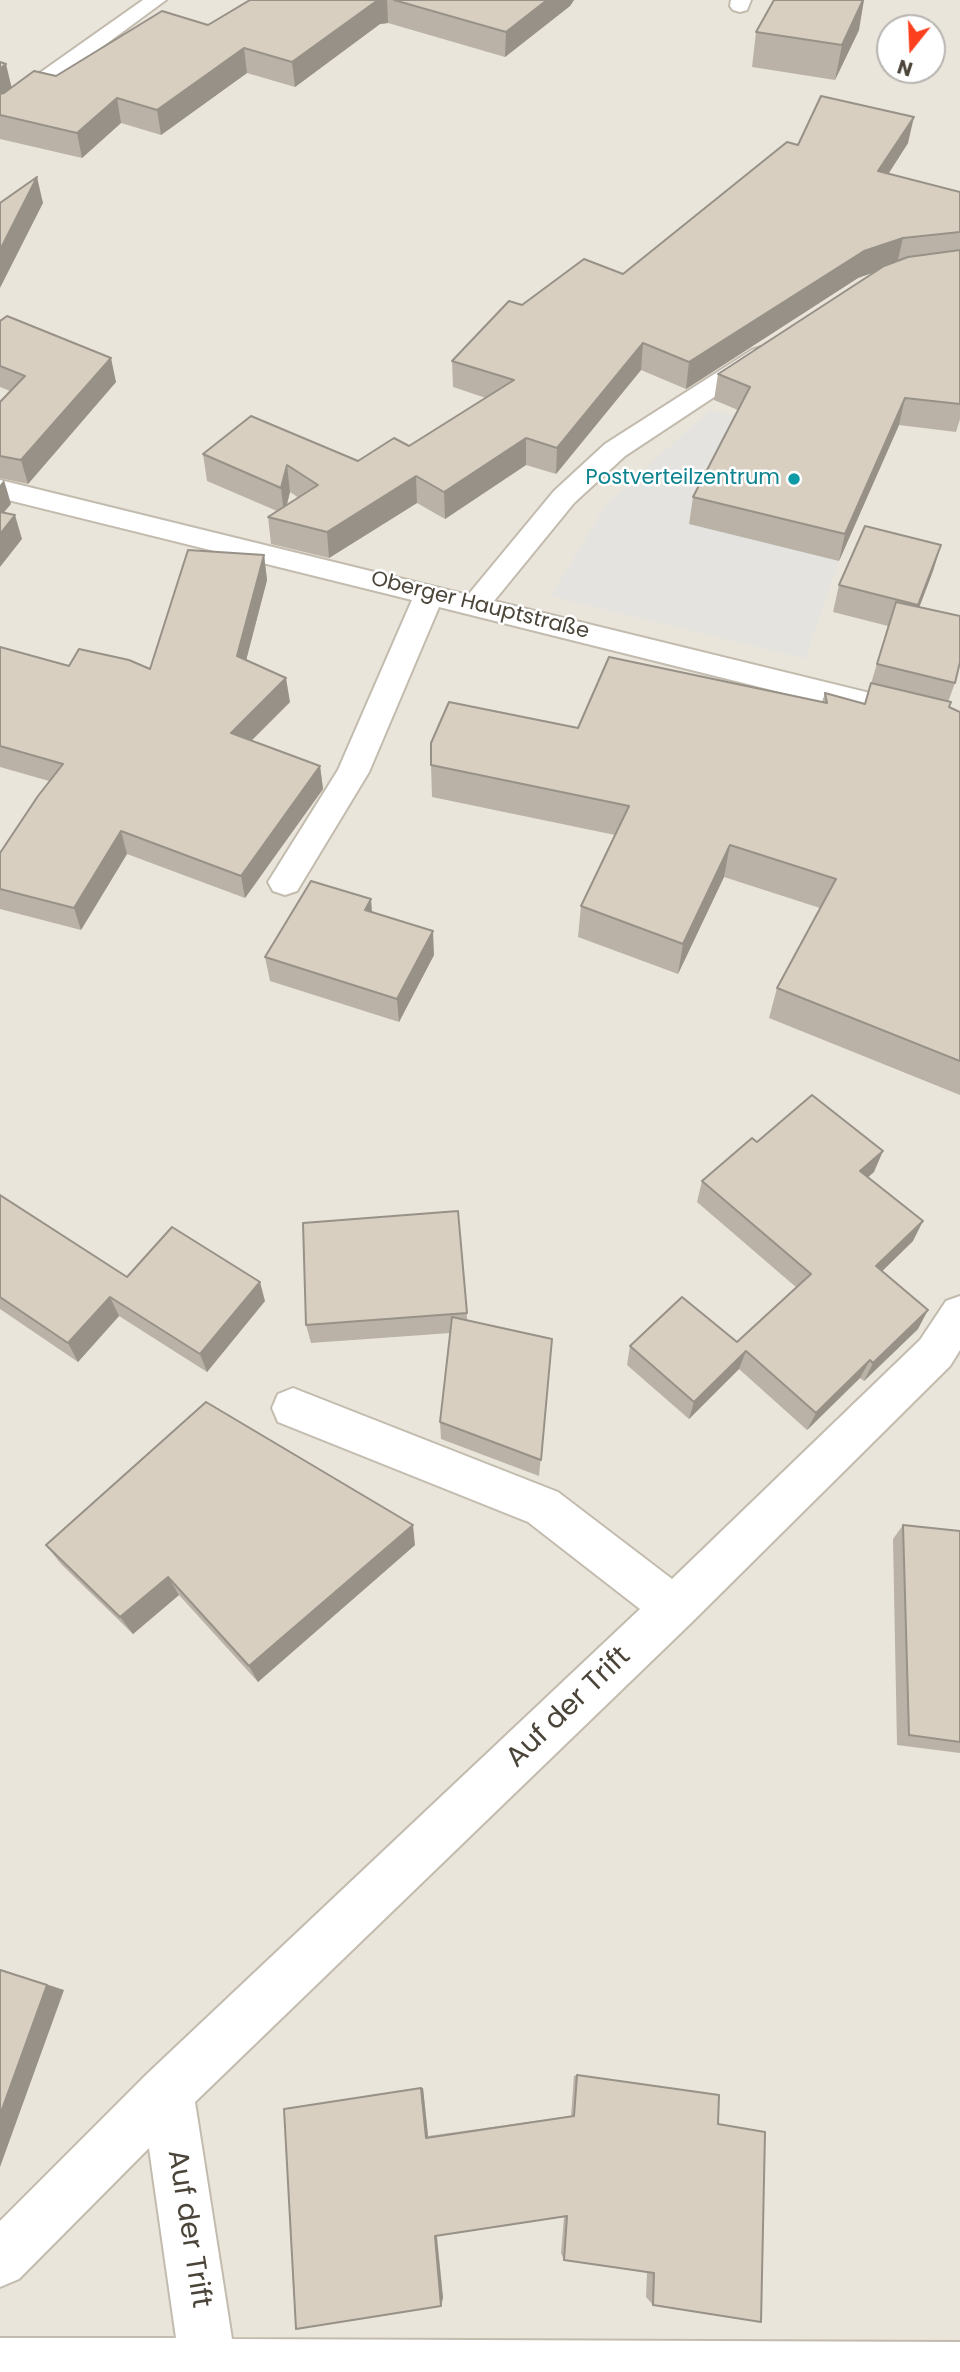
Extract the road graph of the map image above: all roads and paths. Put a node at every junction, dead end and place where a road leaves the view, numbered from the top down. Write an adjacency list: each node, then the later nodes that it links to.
1 (156, 0): 2 (street)
2 (0, 111)
3 (788, 337): 6 (street)
4 (0, 489): 5 (street, Oberger Hauptstraße)
5 (430, 593): 6 (street, Oberger Hauptstraße); 8 (street)
6 (476, 604): 7 (street, Oberger Hauptstraße)
7 (960, 726)
8 (285, 882)
9 (960, 1314): 11 (street, Auf der Trift)
10 (293, 1408): 11 (street)
11 (674, 1608): 12 (street, Auf der Trift)
12 (167, 2092): 13 (street, Auf der Trift); 15 (street, Auf der Trift)
13 (0, 2260)
14 (0, 2366): 15 (street)
15 (208, 2367): 16 (street)
16 (428, 2369): 17 (street)
17 (960, 2370)

